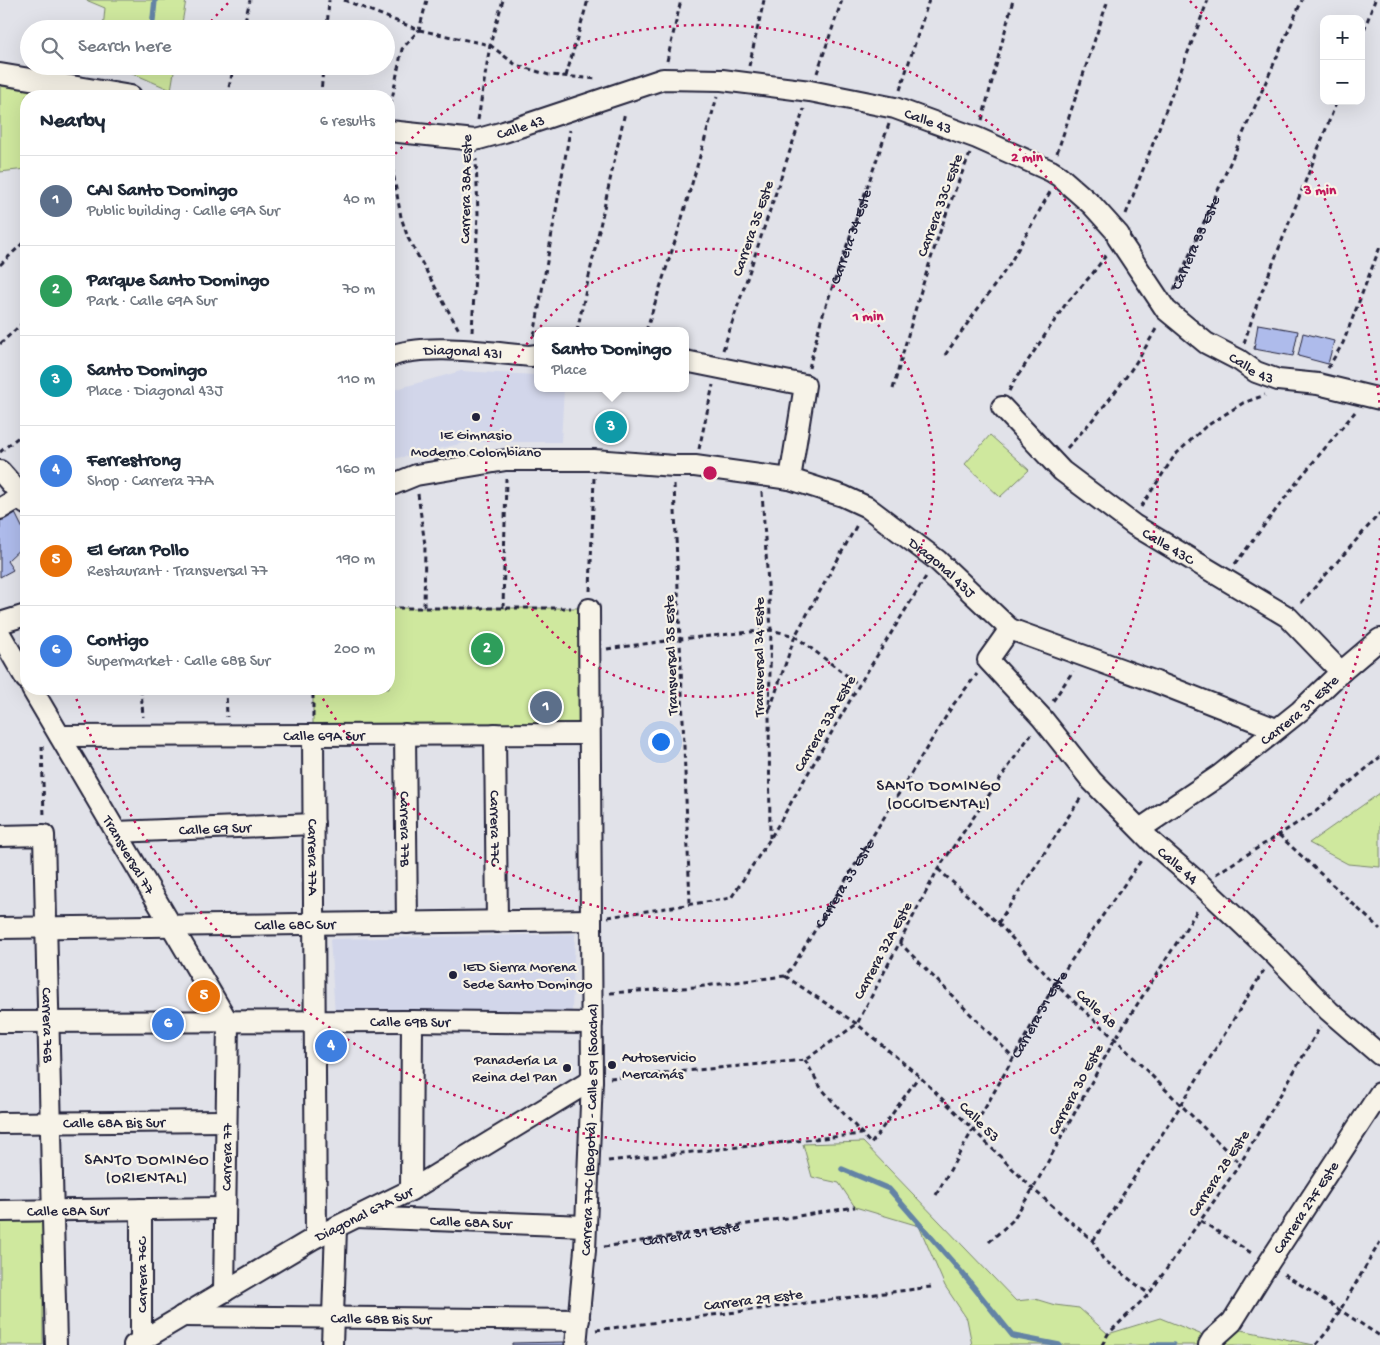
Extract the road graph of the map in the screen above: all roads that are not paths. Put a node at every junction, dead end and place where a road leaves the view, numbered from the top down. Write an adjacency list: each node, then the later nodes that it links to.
1 (0, 74): 2 (street)
2 (95, 90)
3 (395, 132): 7 (street, Calle 43)
4 (395, 354): 5 (street, Diagonal 43I)
5 (534, 356)
6 (689, 362): 10 (street)
7 (1374, 398)
8 (1002, 408): 22 (street, Calle 43C)
9 (0, 471): 12 (street)
10 (790, 479): 11 (street, Diagonal 43J); 18 (street, Diagonal 43J)
11 (395, 484)
12 (20, 493)
13 (20, 500): 14 (street)
14 (0, 509)
15 (590, 609): 27 (street, Carrera 77C (Bogotá) - Calle 59 (Soacha))
16 (20, 617): 17 (street)
17 (0, 623)
18 (1010, 629): 24 (street, Diagonal 43J); 33 (street, Calle 44)
19 (0, 634): 21 (street)
20 (1380, 639): 22 (street, Carrera 31 Este)
21 (20, 669)
22 (1341, 672): 24 (street, Carrera 31 Este)
23 (34, 695): 29 (street, Transversal 77)
24 (1276, 729): 33 (street, Carrera 31 Este)
25 (405, 734): 26 (street, Calle 69A Sur); 28 (street, Calle 69A Sur); 36 (street, Carrera 77B)
26 (496, 734): 27 (street, Calle 69A Sur); 35 (street, Carrera 77C)
27 (589, 734): 34 (street, Carrera 77C (Bogotá) - Calle 59 (Soacha))
28 (313, 735): 29 (street, Calle 69A Sur); 30 (street, Carrera 77A)
29 (51, 739): 31 (street, Transversal 77)
30 (314, 824): 31 (street, Calle 69 Sur); 37 (street, Carrera 77A)
31 (116, 832): 38 (street, Transversal 77)
32 (0, 836): 40 (street, Carrera 76B)
33 (1147, 836): 47 (street, Calle 44)
34 (591, 920): 35 (street, Calle 68C Sur); 46 (street, Carrera 77C (Bogotá) - Calle 59 (Soacha))
35 (497, 922): 36 (street, Calle 68C Sur)
36 (407, 923): 37 (street, Calle 68C Sur)
37 (315, 924): 38 (street, Calle 68C Sur); 45 (street, Carrera 77A)
38 (172, 926): 40 (street, Calle 68C Sur); 44 (street, Transversal 77)
39 (0, 928): 40 (street, Calle 68C Sur)
40 (46, 928): 43 (street, Carrera 76B)
41 (412, 1021): 45 (street, Calle 69B Sur); 46 (street, Calle 69B Sur); 53 (street)
42 (0, 1022): 43 (street, Calle 69B Sur)
43 (48, 1022): 44 (street, Calle 69B Sur); 52 (street, Carrera 76B)
44 (228, 1022): 45 (street, Calle 69B Sur); 50 (street, Carrera 77)
45 (316, 1022): 61 (street, Carrera 77A)
46 (592, 1023): 48 (street, Carrera 77C (Bogotá) - Calle 59 (Soacha))
47 (1380, 1055)
48 (592, 1080): 53 (street, Diagonal 67A Sur); 59 (street, Carrera 77C (Bogotá) - Calle 59 (Soacha))
49 (1380, 1093): 69 (street, Carrera 27F Este)
50 (226, 1121): 52 (street, Calle 68A Bis Sur); 54 (street, Carrera 77)
51 (0, 1123): 52 (street, Calle 68A Bis Sur)
52 (51, 1123): 56 (street, Carrera 76B)
53 (411, 1190): 58 (street, Diagonal 67A Sur)
54 (225, 1208): 55 (street, Calle 68A Sur); 62 (street, Carrera 77)
55 (141, 1209): 56 (street, Calle 68A Sur); 66 (street, Carrera 76C)
56 (53, 1210): 57 (street, Calle 68A Sur); 67 (street, Carrera 76B)
57 (0, 1211)
58 (355, 1217): 59 (street, Calle 68A Sur); 60 (street, Diagonal 67A Sur)
59 (586, 1226): 65 (street, Carrera 77C (Bogotá) - Calle 59 (Soacha))
60 (336, 1228): 61 (street, Diagonal 67A Sur); 64 (street)
61 (316, 1237): 62 (street, Diagonal 67A Sur)
62 (224, 1292): 63 (street, Diagonal 67A Sur)
63 (182, 1316): 64 (street, Calle 68B Bis Sur); 66 (street, Diagonal 67A Sur)
64 (333, 1317): 65 (street, Calle 68B Bis Sur); 68 (street)
65 (578, 1332)
66 (137, 1343)
67 (56, 1345)
68 (332, 1345)
69 (1209, 1345)

